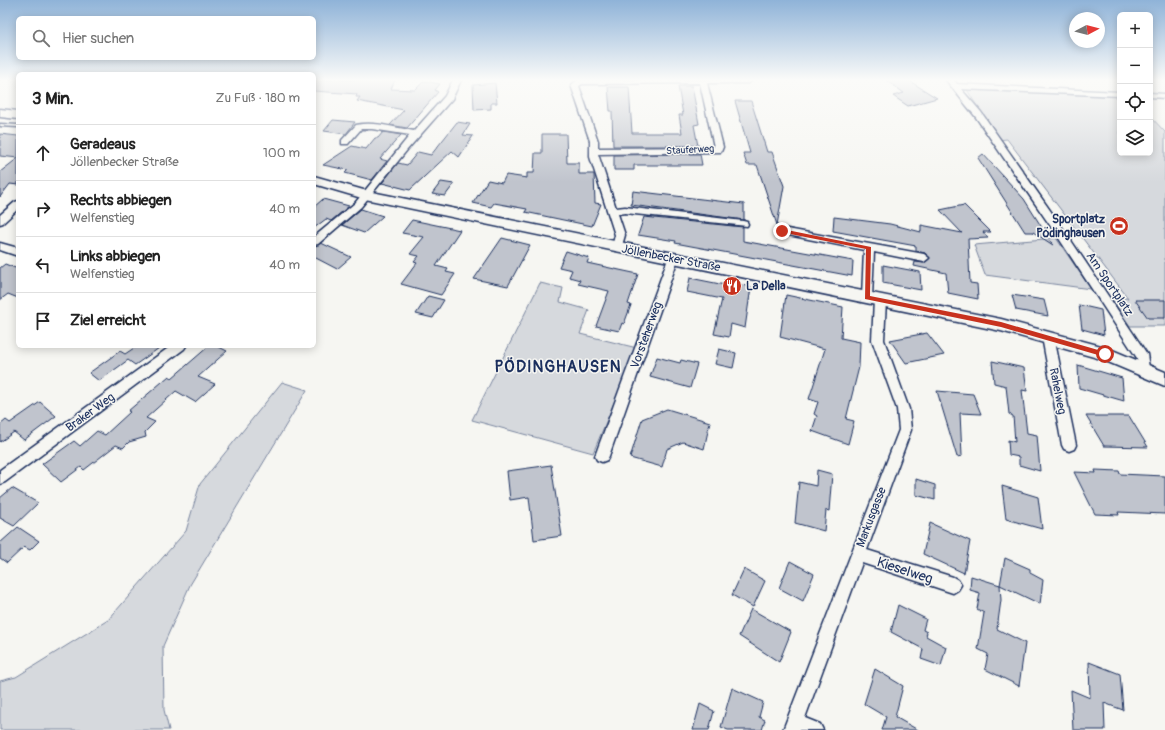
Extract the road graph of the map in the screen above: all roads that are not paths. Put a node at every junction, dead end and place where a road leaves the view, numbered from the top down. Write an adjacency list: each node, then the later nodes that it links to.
1 (435, 114): 7 (street)
2 (585, 114): 9 (street)
3 (711, 114): 9 (street, Stauferweg)
4 (976, 114): 27 (street, Am Sportplatz)
5 (0, 125): 6 (lane)
6 (16, 126)
7 (417, 134): 8 (street); 11 (street)
8 (345, 142)
9 (594, 151): 13 (street)
10 (316, 181): 11 (main road, Jöllenbecker Straße)
11 (365, 195): 17 (street); 19 (main road, Jöllenbecker Straße)
12 (16, 206): 14 (street)
13 (613, 212): 15 (street); 19 (street)
14 (0, 221)
15 (744, 224)
16 (782, 231): 20 (street)
17 (316, 240)
18 (0, 246): 21 (street)
19 (617, 247): 23 (main road, Jöllenbecker Straße)
20 (869, 248): 22 (street); 24 (street, Markusgasse)
21 (16, 251)
22 (924, 258)
23 (673, 259): 24 (main road, Jöllenbecker Straße); 30 (street, Vorsteherweg)
24 (874, 298): 25 (main road, Jöllenbecker Straße); 32 (street, Markusgasse)
25 (1048, 337): 27 (main road, Jöllenbecker Straße); 29 (street, Rahelweg)
26 (177, 348): 31 (street, Braker Weg)
27 (1143, 368): 28 (main road, Jöllenbecker Straße)
28 (1165, 379)
29 (1069, 445)
30 (602, 456)
31 (0, 478)
32 (857, 554): 33 (street, Kieselweg); 34 (street, Markusgasse)
33 (953, 585)
34 (794, 726): 35 (street)
35 (814, 730)

